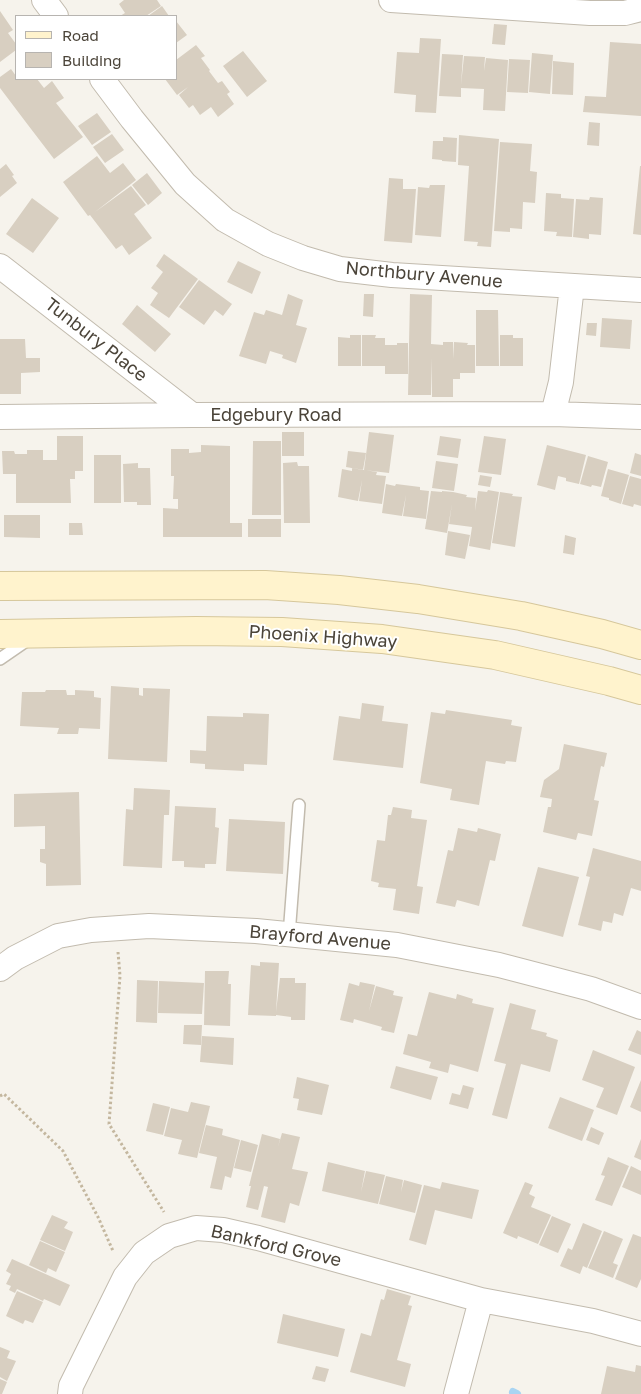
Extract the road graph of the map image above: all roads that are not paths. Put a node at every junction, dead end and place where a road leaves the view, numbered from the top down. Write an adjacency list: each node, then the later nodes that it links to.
1 (44, 0): 4 (street)
2 (391, 0): 3 (street)
3 (641, 9)
4 (55, 15)
5 (103, 80): 7 (street, Northbury Avenue)
6 (0, 266): 10 (street, Tunbury Place)
7 (572, 286): 8 (street, Northbury Avenue); 9 (street)
8 (641, 290)
9 (553, 414): 10 (street, Edgebury Road); 12 (street, Edgebury Road)
10 (192, 415): 11 (street, Edgebury Road)
11 (0, 417)
12 (641, 417)
13 (0, 586): 16 (main road)
14 (37, 633): 15 (main road, Phoenix Highway); 17 (lane); 18 (main road, Phoenix Highway)
15 (0, 634)
16 (641, 645)
17 (0, 658)
18 (641, 690)
19 (298, 805): 20 (lane)
20 (289, 935): 21 (street, Brayford Avenue); 22 (street, Brayford Avenue)
21 (0, 970)
22 (641, 1008)
23 (481, 1300): 24 (street, Bankford Grove); 25 (street, Bankford Grove); 26 (street)
24 (641, 1334)
25 (70, 1394)
26 (456, 1394)

